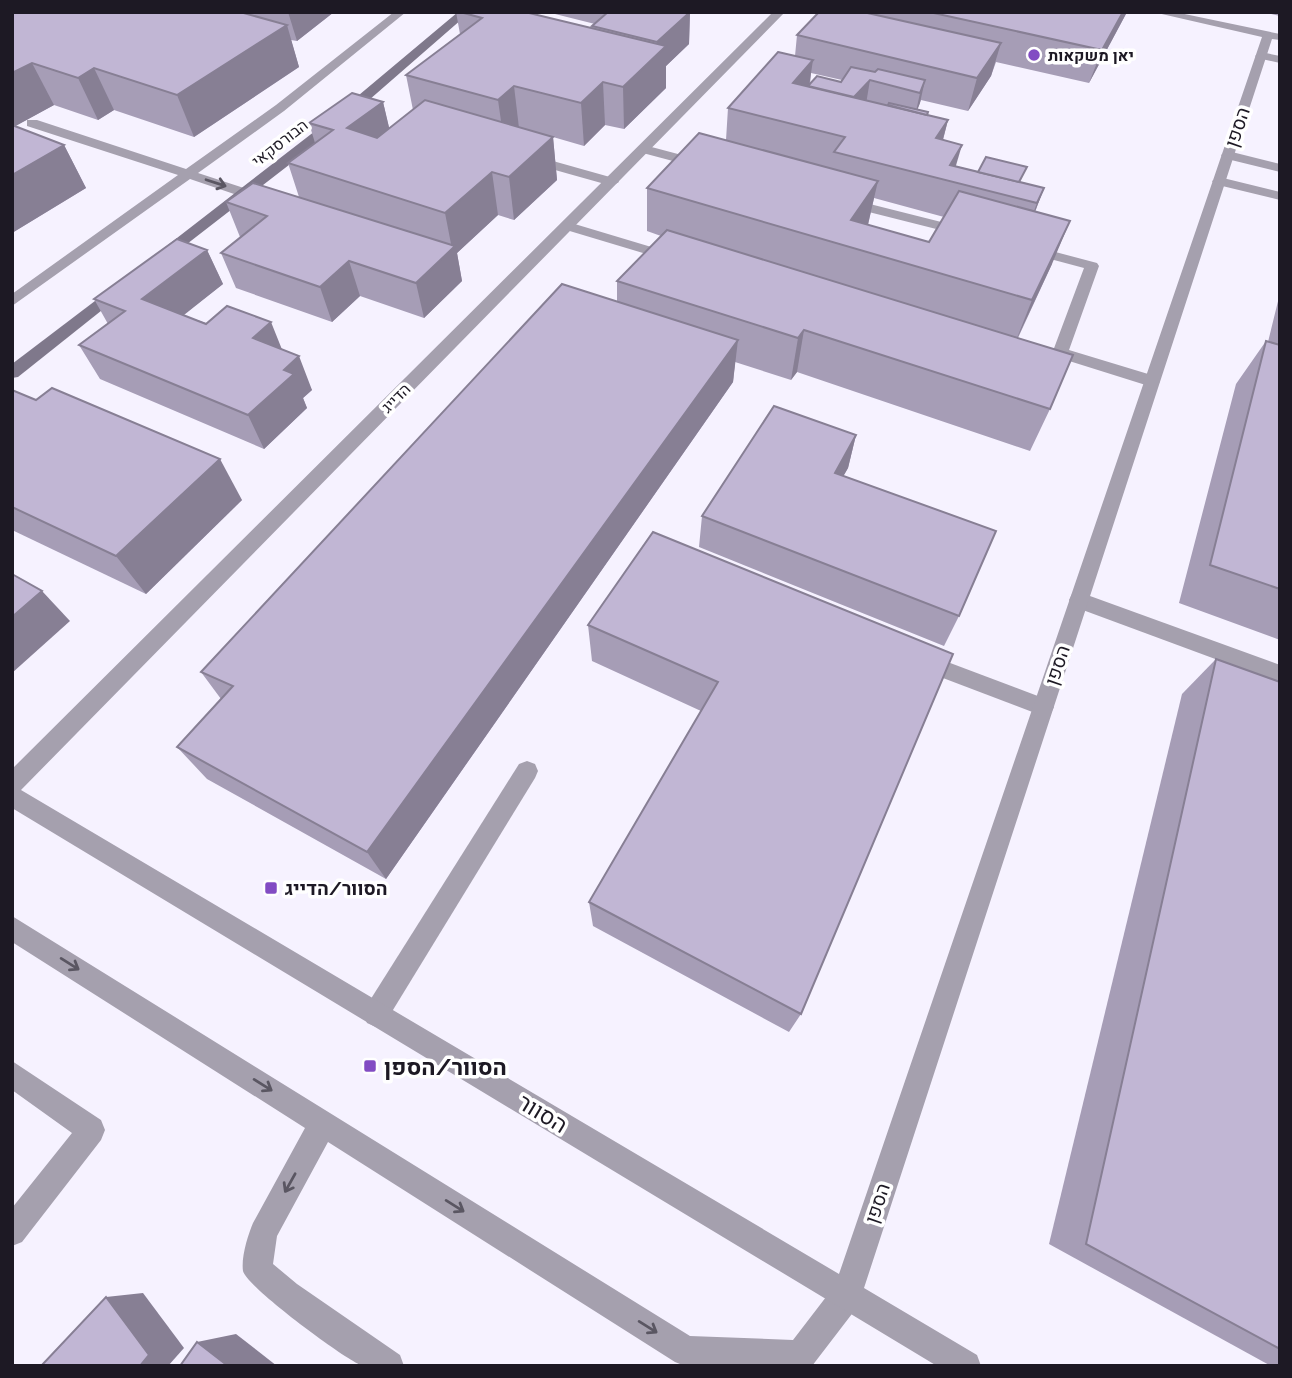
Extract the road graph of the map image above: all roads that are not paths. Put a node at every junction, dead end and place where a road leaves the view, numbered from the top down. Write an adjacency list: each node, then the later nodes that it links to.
1 (401, 12): 13 (street)
2 (465, 12): 16 (street, הבורסקאי)
3 (780, 12): 8 (street, הדייג)
4 (1158, 12): 5 (street)
5 (1274, 36): 6 (street, הספן)
6 (1270, 58): 10 (street, הספן)
7 (32, 123): 13 (street)
8 (644, 149): 12 (street); 15 (street, הדייג)
9 (510, 153): 15 (street)
10 (1228, 155): 11 (street); 14 (street, הספן)
11 (1280, 168)
12 (723, 170)
13 (188, 174): 16 (street, one-way to 16); 25 (street)
14 (1219, 181): 17 (street); 29 (street, הספן)
15 (612, 182): 19 (street, הדייג)
16 (245, 192): 23 (street, הבורסקאי)
17 (1280, 195)
18 (829, 197): 20 (street)
19 (568, 226): 22 (street); 35 (street, הדייג)
20 (974, 235)
21 (1013, 245): 26 (street)
22 (686, 262)
23 (150, 266)
24 (128, 283): 28 (street)
25 (12, 301)
26 (1060, 353): 27 (street); 29 (street)
27 (1040, 369)
28 (12, 373)
29 (1152, 381): 30 (street, הספן)
30 (1079, 600): 32 (street); 33 (street, הספן)
31 (903, 654): 33 (street)
32 (1280, 674)
33 (1043, 707): 42 (street, הספן)
34 (527, 771): 38 (street)
35 (12, 784)
36 (12, 796): 38 (street, הסוור)
37 (12, 928): 40 (street, one-way to 40)
38 (376, 1014): 42 (street, הסוור)
39 (12, 1074): 41 (street)
40 (323, 1123): 43 (street, one-way to 43); 44 (street, one-way to 44)
41 (12, 1232)
42 (846, 1295): 43 (street, הספן); 45 (street, הסוור)
43 (813, 1352)
44 (389, 1366)
45 (965, 1366)

